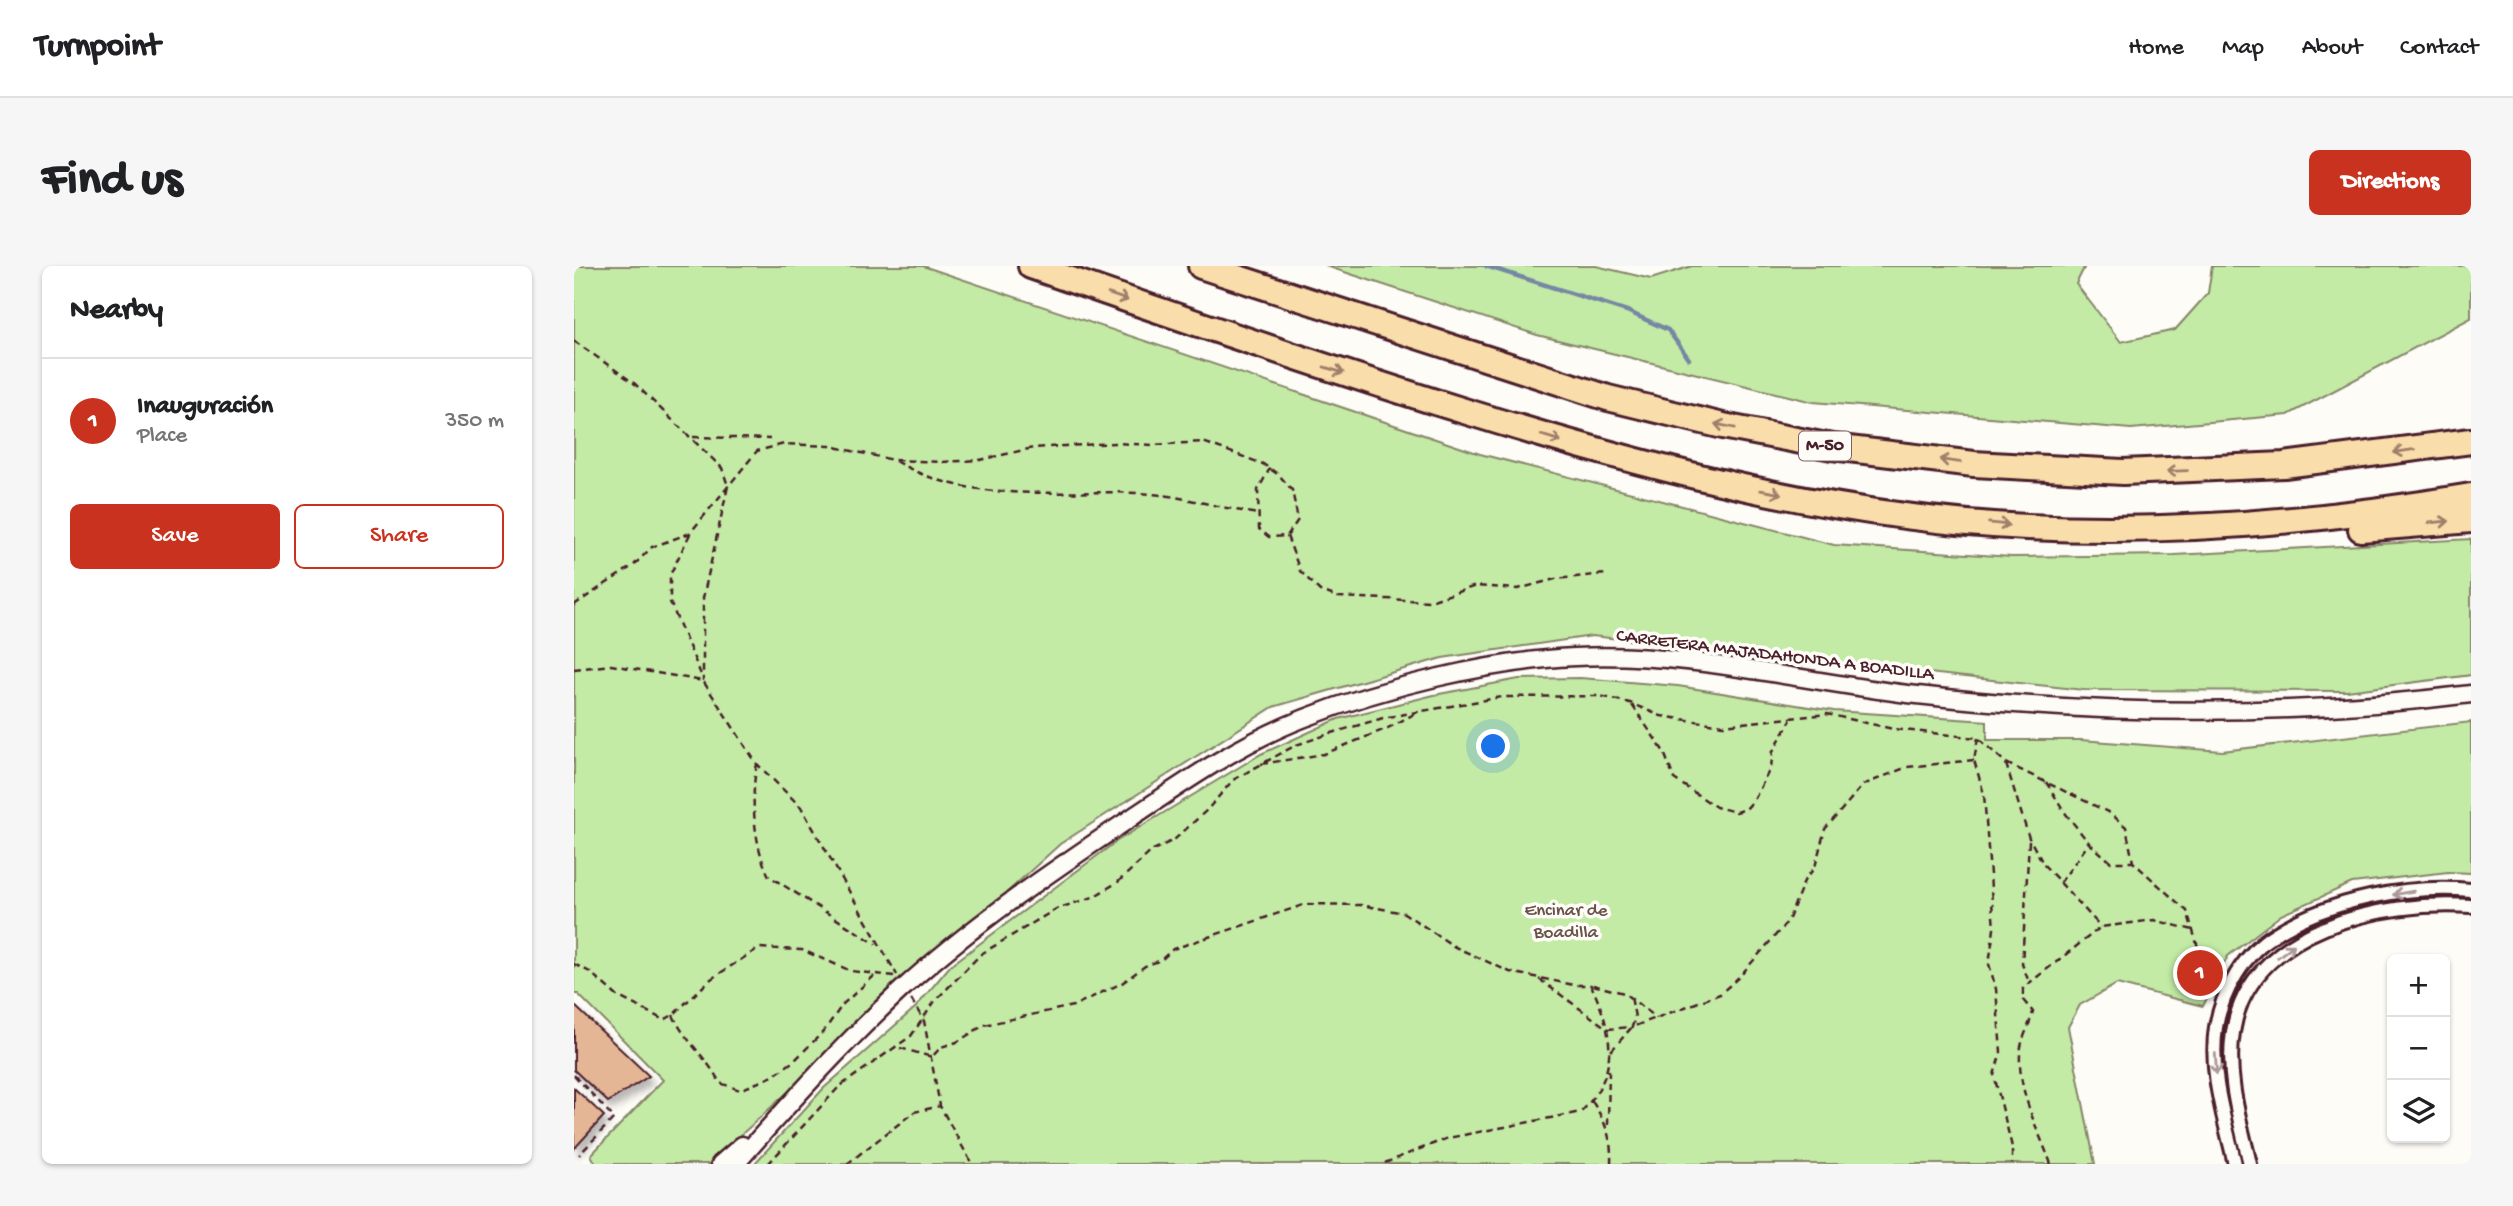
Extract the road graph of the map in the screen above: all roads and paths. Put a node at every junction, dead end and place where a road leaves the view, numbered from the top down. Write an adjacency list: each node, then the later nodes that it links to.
1 (1031, 266): 13 (highway, one-way to 13)
2 (1201, 266): 6 (highway, M-50, one-way to 2)
3 (574, 341): 4 (path)
4 (690, 437): 5 (path); 9 (path)
5 (770, 439)
6 (2471, 441)
7 (893, 460): 8 (path); 9 (path); 11 (path)
8 (1269, 468): 11 (path); 15 (path)
9 (729, 486): 14 (path); 19 (path)
10 (2471, 496): 13 (highway)
11 (1258, 514): 15 (path)
12 (2471, 520): 13 (highway, one-way to 12)
13 (2078, 528)
14 (690, 533): 17 (path); 19 (path)
15 (1287, 536): 16 (path)
16 (1606, 574)
17 (574, 605)
18 (574, 669): 19 (path)
19 (703, 681): 27 (path)
20 (2471, 694): 44 (street, CARRETERA MAJADAHONDA A BOADILLA)
21 (1630, 703): 22 (path); 23 (path); 23 (path)
22 (1420, 710): 28 (path); 28 (path)
23 (1791, 720): 24 (path)
24 (1978, 738): 25 (path); 26 (path)
25 (1974, 760): 48 (path); 69 (path)
26 (2006, 763): 29 (path); 30 (path)
27 (757, 764): 38 (path); 38 (path)
28 (1258, 765): 49 (path)
29 (2046, 781): 31 (path); 32 (path)
30 (2029, 838): 33 (path); 42 (path)
31 (2089, 842): 32 (path); 33 (path)
32 (2133, 862): 37 (path)
33 (2060, 883): 36 (path)
34 (2471, 890): 46 (street, one-way to 46)
35 (2471, 906): 72 (street, one-way to 35)
36 (2101, 927): 37 (path); 42 (path)
37 (2193, 930): 46 (path)
38 (878, 945): 40 (path)
39 (574, 964): 47 (path)
40 (875, 975): 47 (path); 47 (path)
41 (1536, 977): 43 (path); 51 (path); 54 (path)
42 (2029, 982): 70 (path)
43 (1591, 985): 45 (path); 51 (path)
44 (904, 987): 49 (path); 59 (street, CARRETERA MAJADAHONDA A BOADILLA)
45 (1631, 997): 48 (path); 50 (path)
46 (2224, 997): 71 (street, one-way to 71)
47 (673, 1015)
48 (1657, 1018): 50 (path)
49 (924, 1021): 52 (path); 54 (path)
50 (1632, 1027): 51 (path); 53 (path)
51 (1608, 1029): 53 (path)
52 (899, 1047): 54 (path); 64 (path)
53 (1611, 1051): 55 (path)
54 (932, 1057): 58 (path)
55 (1609, 1065): 57 (path); 60 (path)
56 (574, 1075): 61 (path)
57 (1592, 1101): 60 (path); 67 (path)
58 (940, 1106): 65 (path); 66 (path)
59 (774, 1120): 62 (street); 63 (street, CARRETERA MAJADAHONDA A BOADILLA)
60 (1608, 1128): 68 (path)
61 (579, 1156)
62 (720, 1164)
63 (736, 1164)
64 (768, 1164)
65 (847, 1164)
66 (972, 1164)
67 (1382, 1164)
68 (1611, 1164)
69 (2012, 1164)
70 (2051, 1164)
71 (2235, 1164)
72 (2250, 1164)

